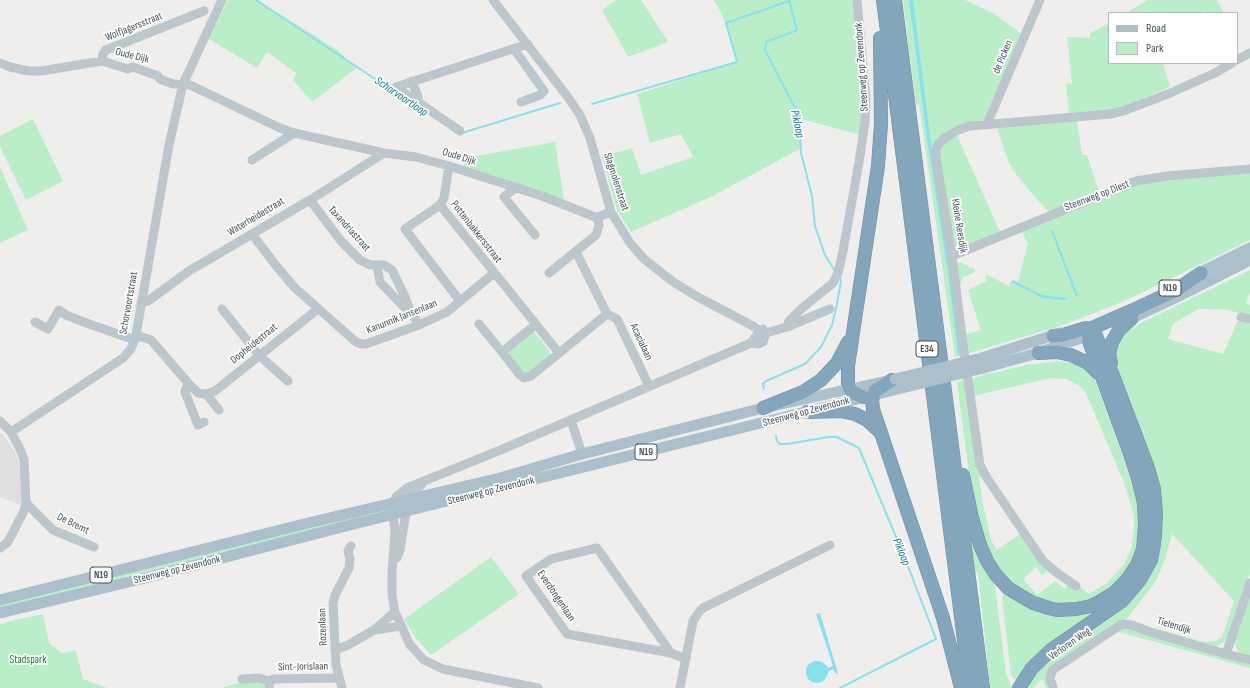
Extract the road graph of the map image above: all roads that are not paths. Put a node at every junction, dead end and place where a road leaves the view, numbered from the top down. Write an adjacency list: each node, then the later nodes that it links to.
1 (222, 0): 16 (street, Schorvoortstraat)
2 (493, 0): 8 (street, Slagmolenstraat)
3 (857, 0): 53 (street, Steenweg op Zevendonk)
4 (895, 0): 72 (highway, E34)
5 (1040, 0): 19 (street, de Picken)
6 (883, 5): 56 (highway); 114 (highway, E34)
7 (204, 11): 12 (street, Wolfjagersstraat)
8 (528, 44): 9 (street); 29 (street, Slagmolenstraat)
9 (514, 49): 15 (street); 18 (street)
10 (1250, 52): 11 (street)
11 (1238, 59)
12 (102, 61): 13 (street, Oude Dijk); 16 (street, Oude Dijk)
13 (0, 63)
14 (1230, 64): 19 (street, Kleine Reesdijk)
15 (412, 81): 17 (street); 20 (street)
16 (183, 84): 21 (street, Oude Dijk); 42 (street, Schorvoortstraat)
17 (418, 97)
18 (521, 102)
19 (987, 124): 35 (street, Kleine Reesdijk)
20 (460, 131)
21 (294, 133): 22 (street, Oude Dijk); 23 (street)
22 (384, 153): 24 (street, Oude Dijk); 27 (street, Waterheidestraat)
23 (252, 160)
24 (449, 166): 26 (street, Oude Dijk); 28 (street, Pottenbakkersstraat)
25 (1250, 169): 35 (street, Steenweg op Diest)
26 (516, 187): 30 (street, Oude Dijk); 32 (street)
27 (310, 200): 31 (street, Waterheidestraat); 37 (street, Taxandriastraat)
28 (440, 205): 38 (street, Pottenbakkersstraat); 41 (street, Pottenbakkersstraat)
29 (611, 212): 30 (street); 55 (street, Slagmolenstraat)
30 (598, 218): 34 (street)
31 (252, 234): 42 (street, Waterheidestraat); 44 (street)
32 (535, 235)
33 (1250, 248): 40 (main road, N19)
34 (576, 252): 39 (street); 47 (street, Acacialaan)
35 (952, 256): 94 (street, Kleine Reesdijk)
36 (1250, 260): 48 (main road, N19)
37 (377, 266): 45 (street, Taxandriastraat); 45 (street, Taxandriastraat)
38 (494, 273): 41 (street, Kanunnik Jansenlaan); 52 (street)
39 (550, 273)
40 (1200, 273): 54 (highway); 57 (main road, N19)
41 (460, 301): 51 (street, Kanunnik Jansenlaan)
42 (142, 303): 58 (street, Schorvoortstraat)
43 (222, 309): 62 (street)
44 (318, 309): 51 (street, Kanunnik Jansenlaan); 62 (street, Dopheidestraat)
45 (409, 309): 51 (street, Taxandriastraat)
46 (830, 309): 53 (street)
47 (608, 314): 60 (street); 68 (street, Acacialaan)
48 (1132, 318): 54 (main road, N19); 64 (highway)
49 (35, 322): 58 (street)
50 (479, 324): 59 (street)
51 (418, 325)
52 (535, 325): 59 (street); 60 (street)
53 (787, 327): 55 (street)
54 (1091, 333): 57 (highway); 61 (main road, N19); 64 (highway)
55 (761, 334): 68 (street)
56 (852, 334): 69 (highway); 73 (highway)
57 (1053, 336): 63 (main road, N19)
58 (135, 337): 67 (street); 79 (street, Schorvoortstraat)
59 (502, 352): 60 (street)
60 (559, 353)
61 (1038, 353): 63 (main road, N19); 64 (highway)
62 (259, 355): 65 (street); 70 (street, Dopheidestraat)
63 (982, 363): 66 (main road, Steenweg op Zevendonk / N19, bridge)
64 (1107, 376): 72 (highway); 116 (highway)
65 (288, 380)
66 (894, 383): 69 (main road, Steenweg op Zevendonk / N19); 71 (highway)
67 (189, 384): 70 (street); 78 (street)
68 (649, 386): 76 (street)
69 (850, 390): 71 (highway); 73 (main road, Steenweg op Zevendonk / N19)
70 (205, 394): 74 (street)
71 (868, 396): 75 (main road, Steenweg op Zevendonk / N19); 80 (highway)
72 (946, 406): 115 (highway, E34)
73 (764, 408): 81 (main road, Steenweg op Zevendonk / N19)
74 (219, 410)
75 (807, 412): 80 (highway); 86 (main road, Steenweg op Zevendonk / N19)
76 (571, 420): 81 (street); 82 (street)
77 (0, 421): 79 (street)
78 (204, 422)
79 (11, 432): 84 (street)
80 (880, 433): 113 (highway)
81 (582, 454): 83 (main road, Steenweg op Zevendonk / N19)
82 (425, 481): 83 (street); 85 (street)
83 (408, 500): 85 (main road, Steenweg op Zevendonk / N19); 86 (street)
84 (26, 503): 90 (street, De Bremt); 91 (street)
85 (393, 504): 87 (street); 95 (main road, Steenweg op Zevendonk / N19)
86 (406, 512): 87 (main road, Steenweg op Zevendonk / N19); 92 (street)
87 (393, 515): 92 (street); 97 (main road, Steenweg op Zevendonk / N19)
88 (830, 545): 104 (street)
89 (351, 546): 101 (street, Rozenlaan)
90 (94, 547)
91 (0, 548)
92 (392, 573): 96 (street)
93 (1250, 583): 103 (street)
94 (1076, 586)
95 (0, 600)
96 (395, 612): 98 (street); 100 (street)
97 (0, 613)
98 (401, 626): 100 (street); 111 (street)
99 (1115, 627): 103 (street, Tielendijk); 109 (street, Verloren Weg)
100 (374, 630): 101 (street)
101 (336, 650): 106 (street, Rozenlaan)
102 (671, 653): 102 (street, Everdongenlaan); 104 (street, Everdongenlaan)
103 (1226, 654): 105 (street, Tielendijk)
104 (686, 659): 112 (street)
105 (1250, 660)
106 (339, 678): 108 (street, Sint-Jorislaan); 110 (street, Rozenlaan)
107 (242, 679): 108 (street, Sint-Jorislaan)
108 (269, 685)
109 (1053, 687)
110 (342, 688)
111 (538, 688)
112 (680, 688)
113 (961, 688)
114 (970, 688)
115 (983, 688)
116 (1019, 688)

